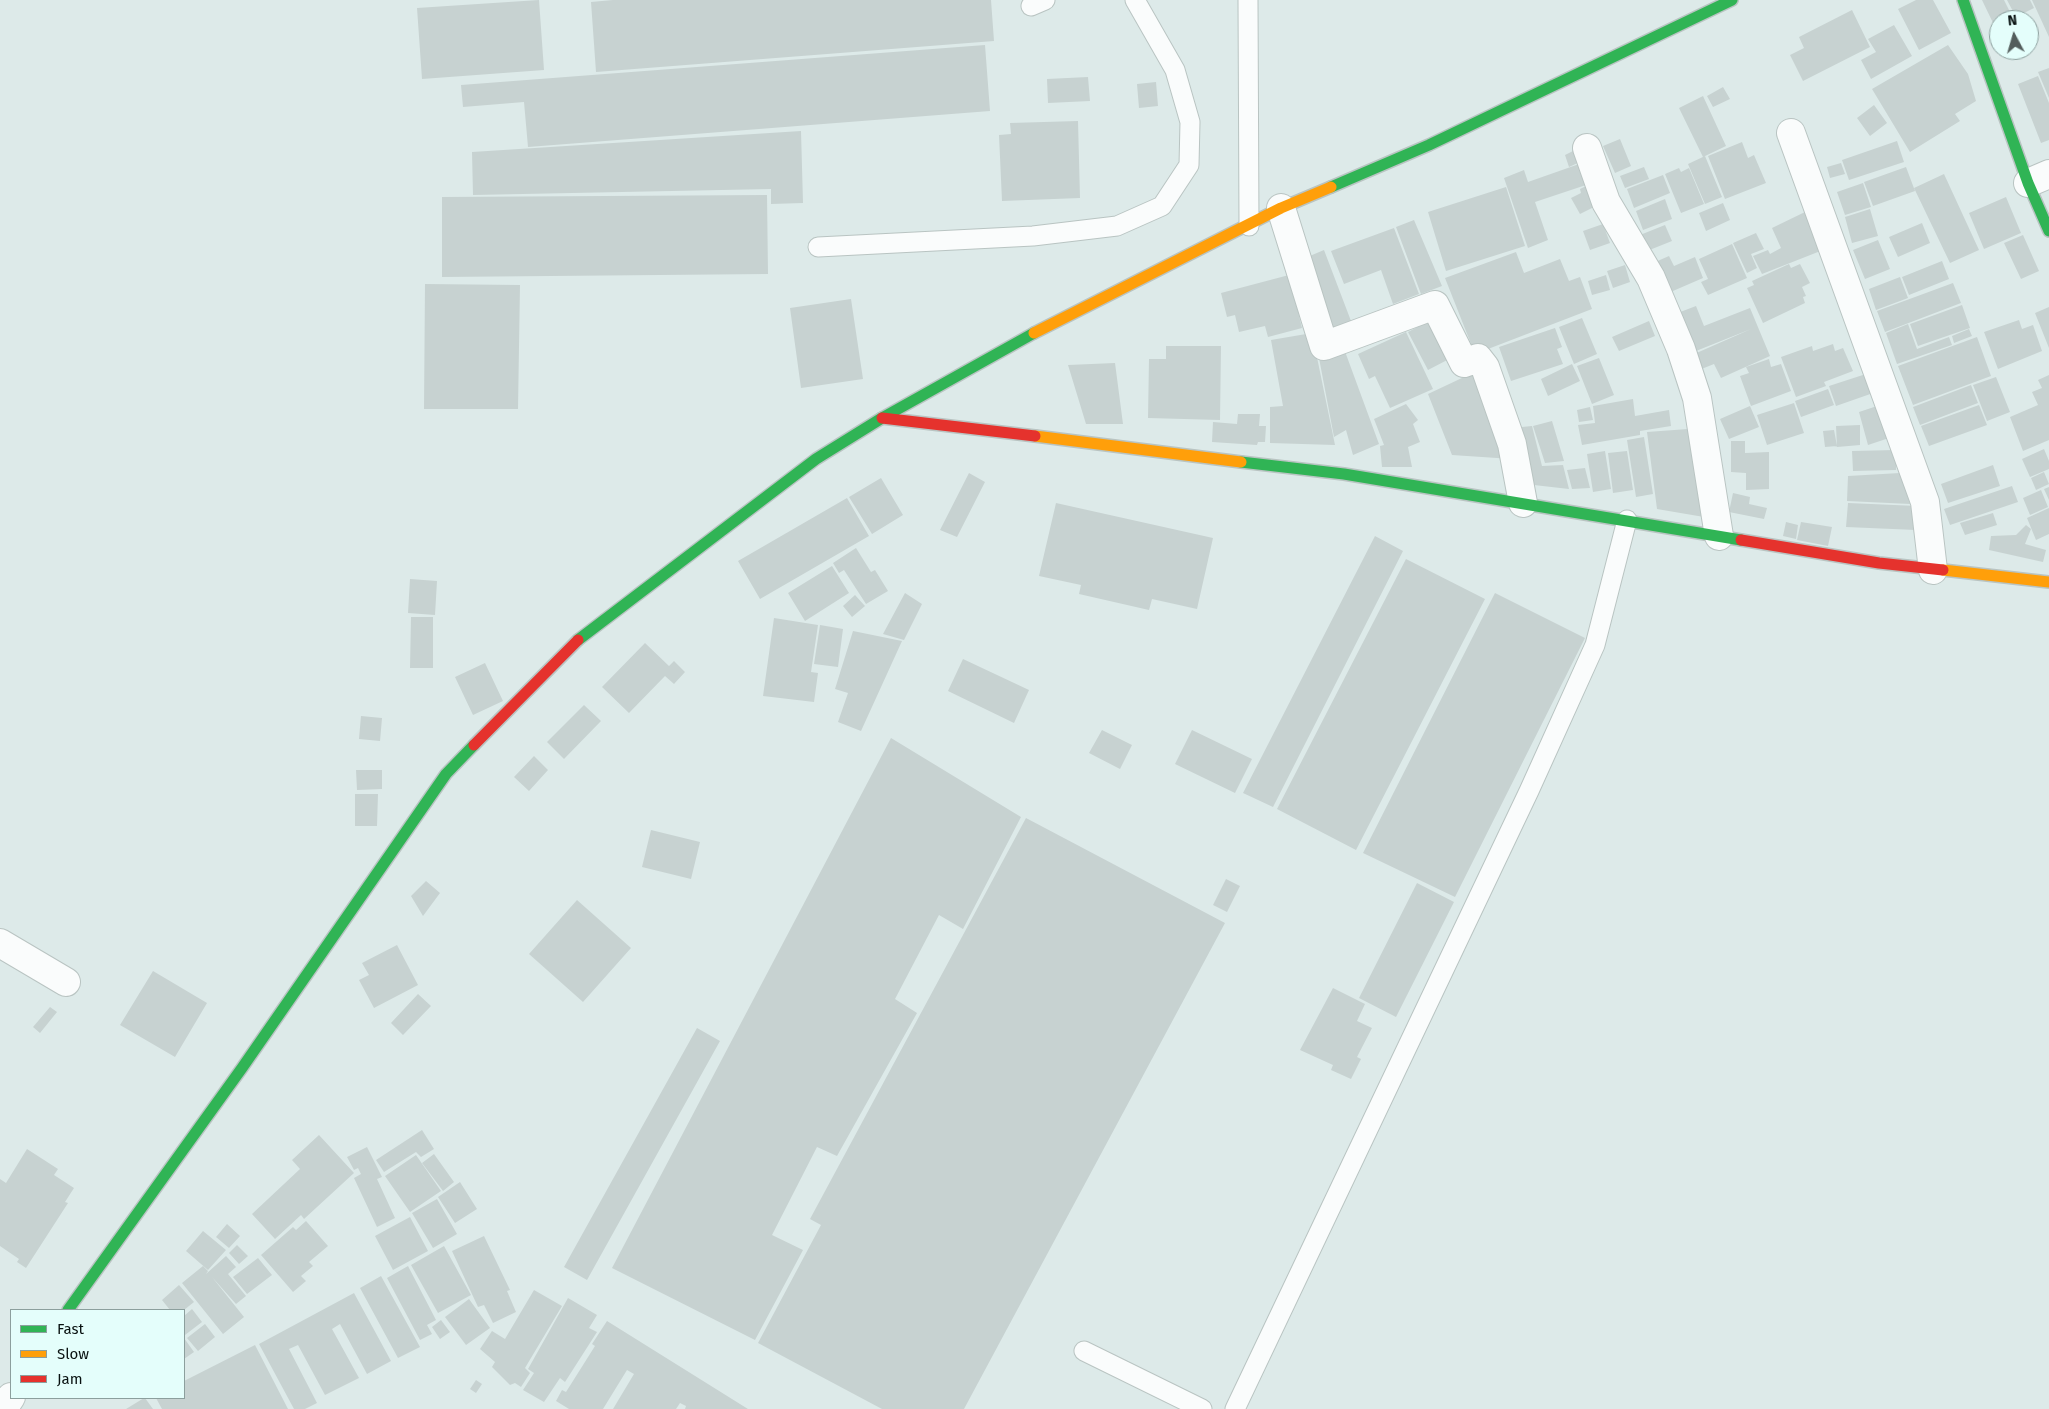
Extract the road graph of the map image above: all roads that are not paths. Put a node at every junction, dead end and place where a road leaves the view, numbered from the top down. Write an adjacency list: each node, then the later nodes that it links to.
1 (1135, 0): 11 (lane)
2 (1248, 0): 9 (lane)
3 (1732, 0): 8 (street)
4 (1963, 0): 7 (street)
5 (1791, 133): 16 (street)
6 (1588, 148): 15 (street)
7 (2039, 178): 10 (street)
8 (1281, 208): 9 (street); 13 (street)
9 (1249, 226): 12 (street)
10 (2049, 231)
11 (818, 247)
12 (882, 418): 13 (street); 20 (street)
13 (1523, 503): 14 (street)
14 (1627, 520): 15 (street); 23 (lane)
15 (1719, 536): 16 (street)
16 (1932, 570): 17 (street)
17 (2049, 582)
18 (0, 943): 19 (street)
19 (66, 982)
20 (69, 1309)
21 (1084, 1351): 22 (lane)
22 (1202, 1409)
23 (1236, 1409)

